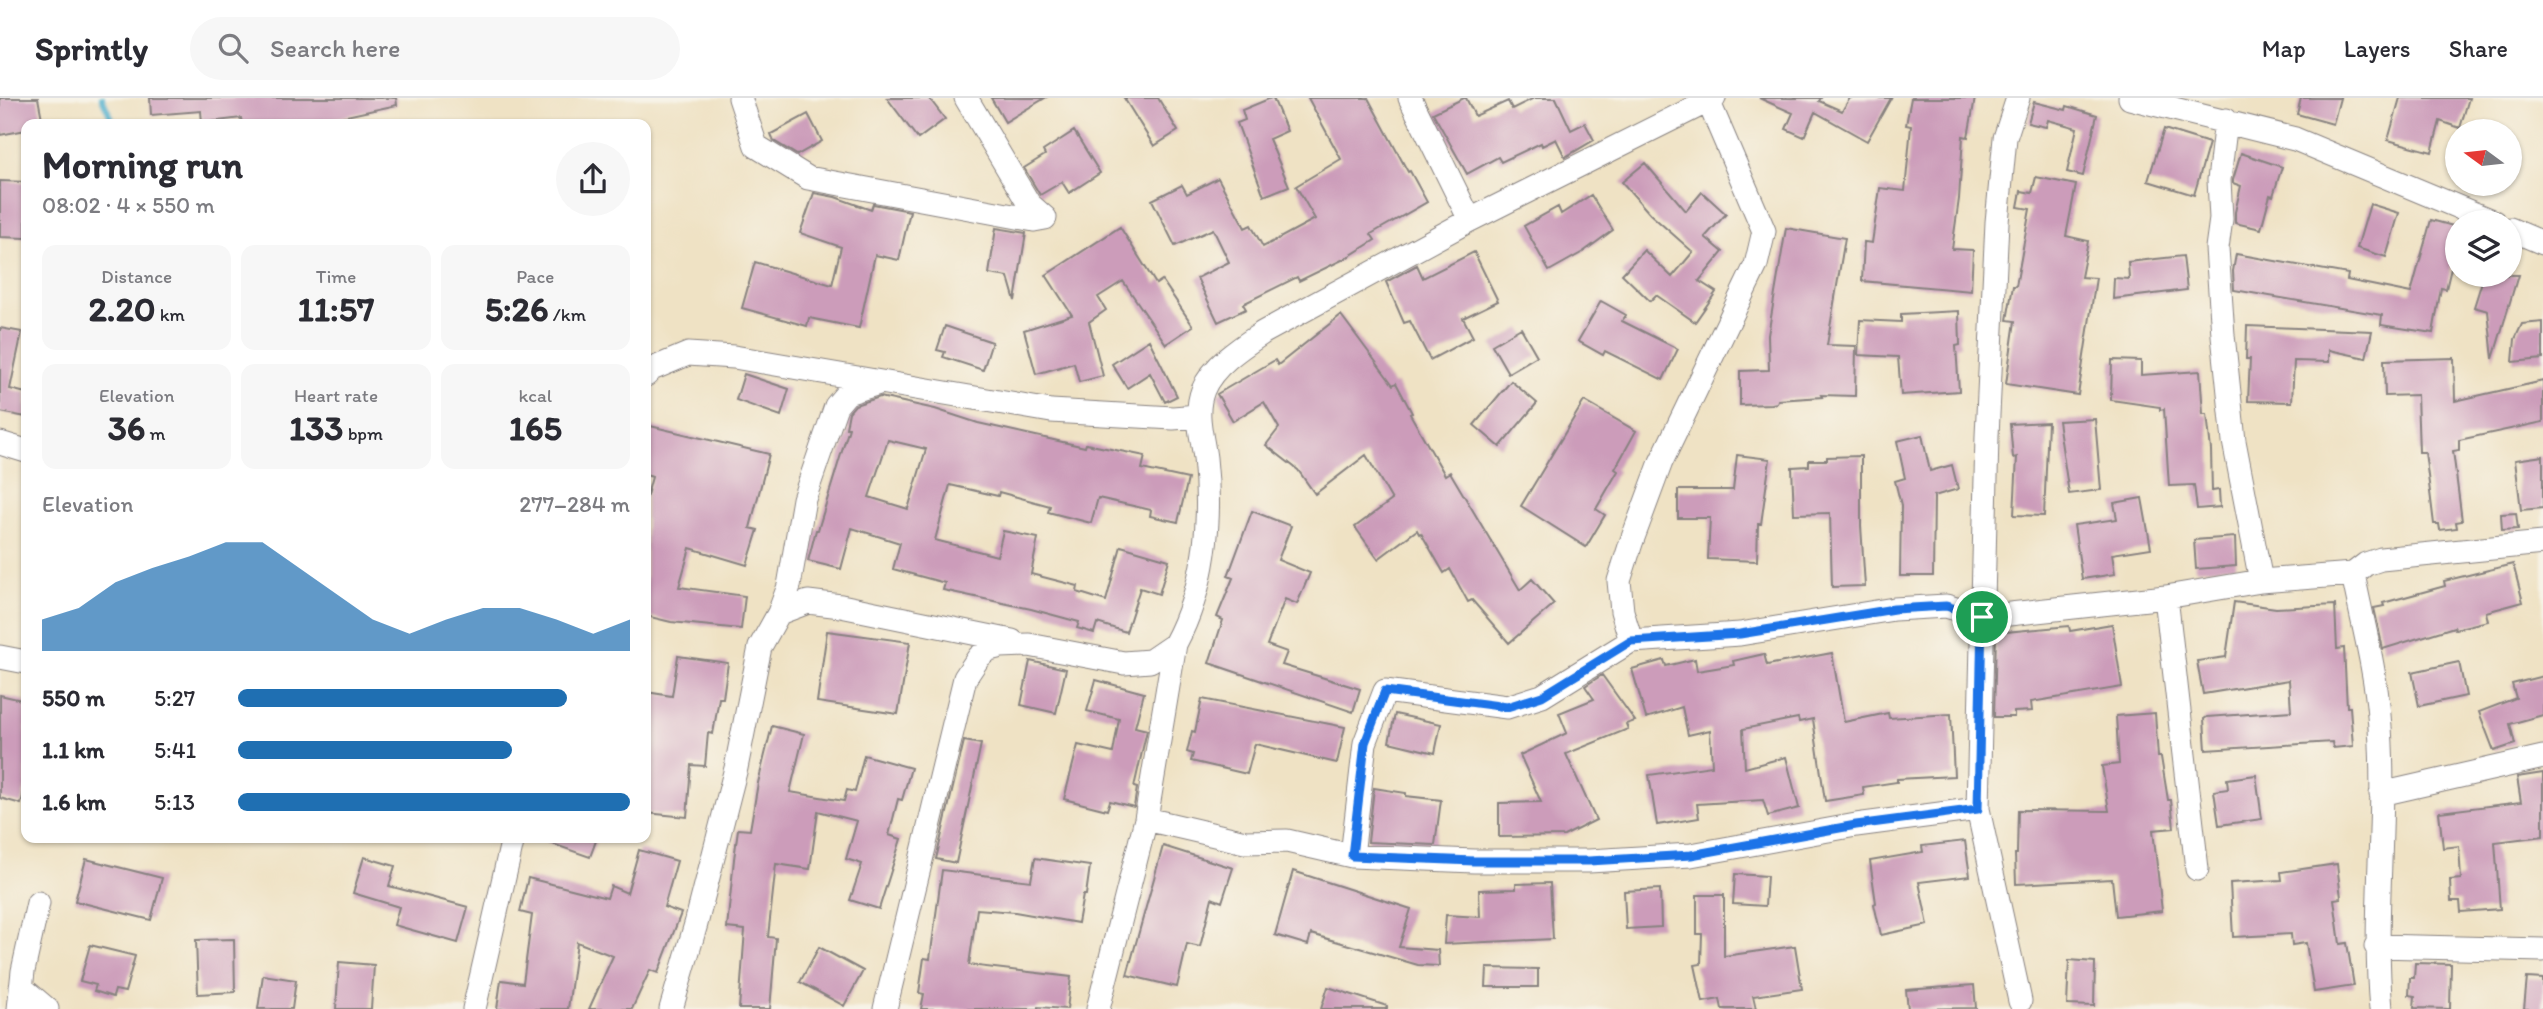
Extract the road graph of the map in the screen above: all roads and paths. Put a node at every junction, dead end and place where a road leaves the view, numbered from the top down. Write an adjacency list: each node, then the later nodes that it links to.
1 (740, 98): 2 (street)
2 (966, 98)
3 (1410, 98): 9 (street)
4 (2018, 98): 22 (street)
5 (2130, 98): 7 (street)
6 (1710, 99): 9 (street); 23 (street)
7 (2226, 120): 8 (street); 19 (street)
8 (2465, 210)
9 (1470, 220): 14 (street)
10 (2522, 234): 11 (street)
11 (2543, 243)
12 (651, 370): 13 (street)
13 (880, 383): 14 (street); 21 (street)
14 (1198, 416): 24 (street)
15 (0, 443): 16 (street)
16 (21, 450)
17 (2543, 543): 18 (street)
18 (2353, 573): 19 (street); 29 (street)
19 (2261, 581): 20 (street)
20 (2166, 597): 22 (street); 34 (street)
21 (779, 613): 25 (street); 42 (street)
22 (1982, 617): 23 (street); 30 (street)
23 (1631, 641): 33 (street)
24 (1175, 644): 25 (street); 31 (street)
25 (1029, 645): 43 (street)
26 (0, 657): 27 (street)
27 (21, 661)
28 (2543, 757): 29 (street)
29 (2381, 794): 36 (street)
30 (1978, 809): 33 (street); 39 (street)
31 (1146, 819): 33 (street); 44 (street)
32 (512, 843): 41 (street)
33 (1352, 856)
34 (2197, 869)
35 (38, 903): 38 (street)
36 (2376, 946): 37 (street); 45 (street)
37 (2543, 950)
38 (20, 998): 40 (street)
39 (2021, 1001)
40 (47, 1009)
41 (474, 1009)
42 (671, 1009)
43 (885, 1009)
44 (1098, 1009)
45 (2381, 1009)

